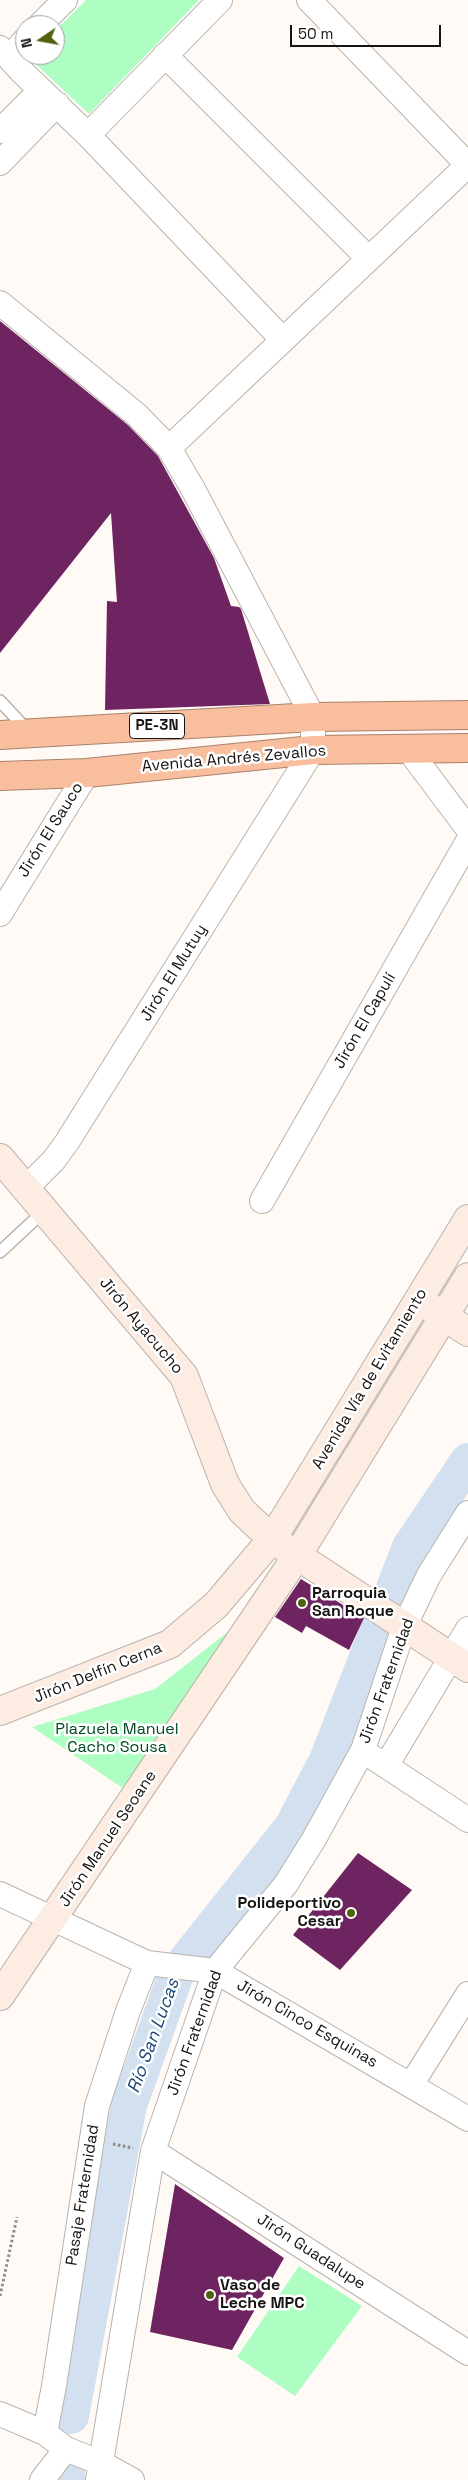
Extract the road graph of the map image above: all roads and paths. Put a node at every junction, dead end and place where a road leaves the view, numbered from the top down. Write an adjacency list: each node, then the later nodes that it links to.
1 (65, 0): 4 (street)
2 (220, 0): 7 (street)
3 (309, 0): 12 (street)
4 (50, 15)
5 (15, 46): 6 (street)
6 (4, 53): 8 (street)
7 (166, 55): 10 (street); 13 (street)
8 (49, 97): 9 (street); 10 (street); 11 (street)
9 (0, 131)
10 (88, 135): 15 (street)
11 (0, 163)
12 (468, 165): 13 (street)
13 (369, 259): 15 (street)
14 (0, 303): 16 (street)
15 (283, 340): 16 (street)
16 (169, 448): 19 (street)
17 (0, 701): 20 (lane)
18 (468, 715): 19 (highway, Avenida Andrés Zevallos / PE-3N)
19 (313, 717): 20 (highway, Avenida Andrés Zevallos / PE-3N); 24 (street)
20 (30, 734): 21 (highway, Avenida Andrés Zevallos / PE-3N)
21 (0, 735)
22 (468, 748): 23 (highway, Avenida Andrés Zevallos / PE-3N)
23 (408, 749): 24 (highway, Avenida Andrés Zevallos / PE-3N); 27 (street)
24 (313, 750): 25 (highway, Avenida Andrés Zevallos / PE-3N); 31 (street, Jirón El Mutuy)
25 (87, 773): 26 (highway, Avenida Andrés Zevallos / PE-3N); 29 (street, Jirón El Sauco)
26 (0, 776)
27 (468, 829)
28 (468, 842): 32 (street, Jirón El Capulí)
29 (0, 914)
30 (0, 1158): 31 (street, Jirón Ayacucho)
31 (25, 1189): 33 (street, Jirón Ayacucho)
32 (262, 1201)
33 (44, 1211): 35 (lane); 41 (street, Jirón Ayacucho)
34 (468, 1219): 37 (street, Avenida Vía de Evitamiento)
35 (0, 1252)
36 (468, 1277): 38 (street, Avenida Vía de Evitamiento)
37 (418, 1299): 38 (street); 41 (street, Avenida Vía de Evitamiento)
38 (444, 1316): 39 (street); 42 (street, Avenida Vía de Evitamiento)
39 (468, 1332)
40 (468, 1513): 43 (street, Jirón Fraternidad)
41 (272, 1539): 42 (street, Jirón Ayacucho); 46 (street, Jirón Delfín Cerna)
42 (297, 1556): 43 (street, Jirón Ayacucho); 51 (street, Jirón Manuel Seoane)
43 (390, 1618): 45 (street, Jirón Ayacucho); 47 (street, Jirón Fraternidad)
44 (468, 1629): 45 (street)
45 (460, 1663): 48 (street)
46 (0, 1712)
47 (362, 1750): 48 (street); 53 (street, Jirón Fraternidad)
48 (386, 1766): 49 (street)
49 (468, 1820)
50 (0, 1894): 51 (street, Jirón Cinco Esquinas)
51 (54, 1918): 52 (street, Jirón Cinco Esquinas); 55 (street, Jirón Manuel Seoane)
52 (150, 1963): 53 (street, Jirón Cinco Esquinas); 64 (street, Pasaje Fraternidad)
53 (206, 1970): 56 (street, Jirón Cinco Esquinas); 59 (street, Jirón Fraternidad)
54 (468, 1994): 56 (street)
55 (0, 1996)
56 (411, 2085): 57 (street, Jirón Cinco Esquinas)
57 (468, 2119)
58 (107, 2143): 59 (path)
59 (143, 2150): 62 (street, Jirón Guadalupe); 66 (street, Jirón Fraternidad)
60 (17, 2217): 61 (path)
61 (0, 2296)
62 (468, 2353)
63 (0, 2414): 64 (street)
64 (45, 2433): 65 (street)
65 (66, 2449): 66 (street); 67 (street)
66 (100, 2472): 68 (street)
67 (42, 2480)
68 (132, 2480)

